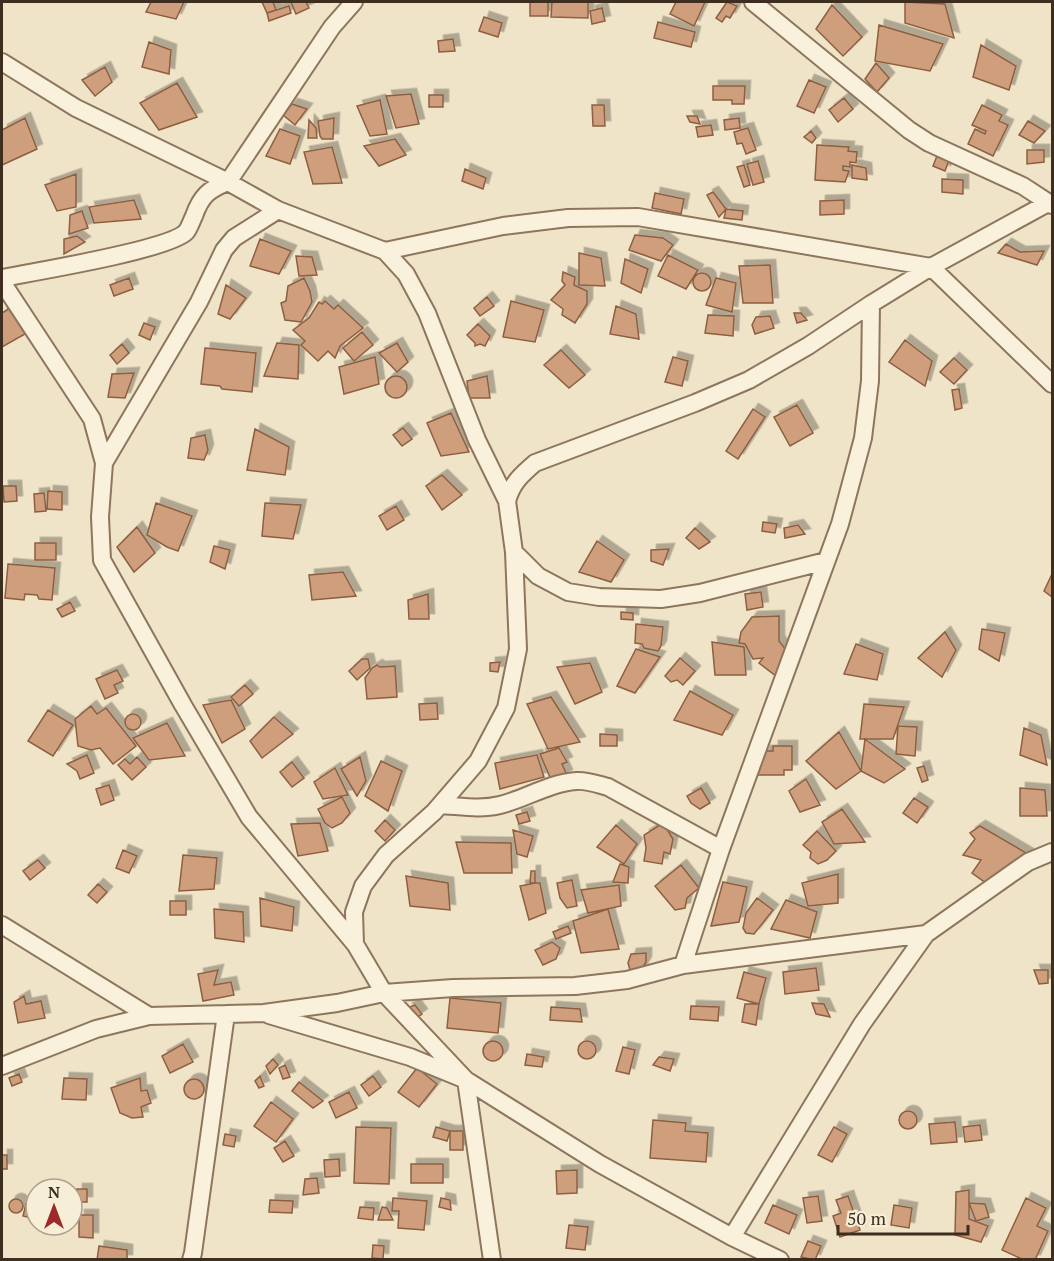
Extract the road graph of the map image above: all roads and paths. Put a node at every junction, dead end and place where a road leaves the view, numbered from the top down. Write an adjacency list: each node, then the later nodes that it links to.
1 (354, 2): 4 (street)
2 (764, 5): 5 (street)
3 (2, 62): 4 (street)
4 (228, 182): 6 (street); 9 (street)
5 (1050, 204): 8 (street)
6 (278, 210): 7 (street); 12 (street)
7 (385, 251): 8 (street); 13 (street)
8 (931, 267): 10 (street); 11 (street)
9 (2, 280): 12 (street)
10 (872, 304): 13 (street); 15 (street)
11 (1053, 384)
12 (104, 463): 21 (street)
13 (507, 501): 14 (street)
14 (514, 552): 15 (street); 16 (street)
15 (826, 561): 17 (street)
16 (440, 805): 17 (street); 21 (street)
17 (721, 849): 22 (street)
18 (1053, 852): 20 (street)
19 (2, 925): 26 (street)
20 (926, 934): 22 (street); 29 (street)
21 (355, 944): 23 (street)
22 (683, 965): 23 (street)
23 (384, 993): 24 (street); 28 (street)
24 (264, 1013): 25 (street); 28 (street)
25 (226, 1014): 26 (street); 30 (street)
26 (149, 1016): 27 (street)
27 (2, 1066)
28 (466, 1080): 29 (street); 31 (street)
29 (732, 1236): 32 (street)
30 (190, 1260)
31 (492, 1260)
32 (780, 1260)

